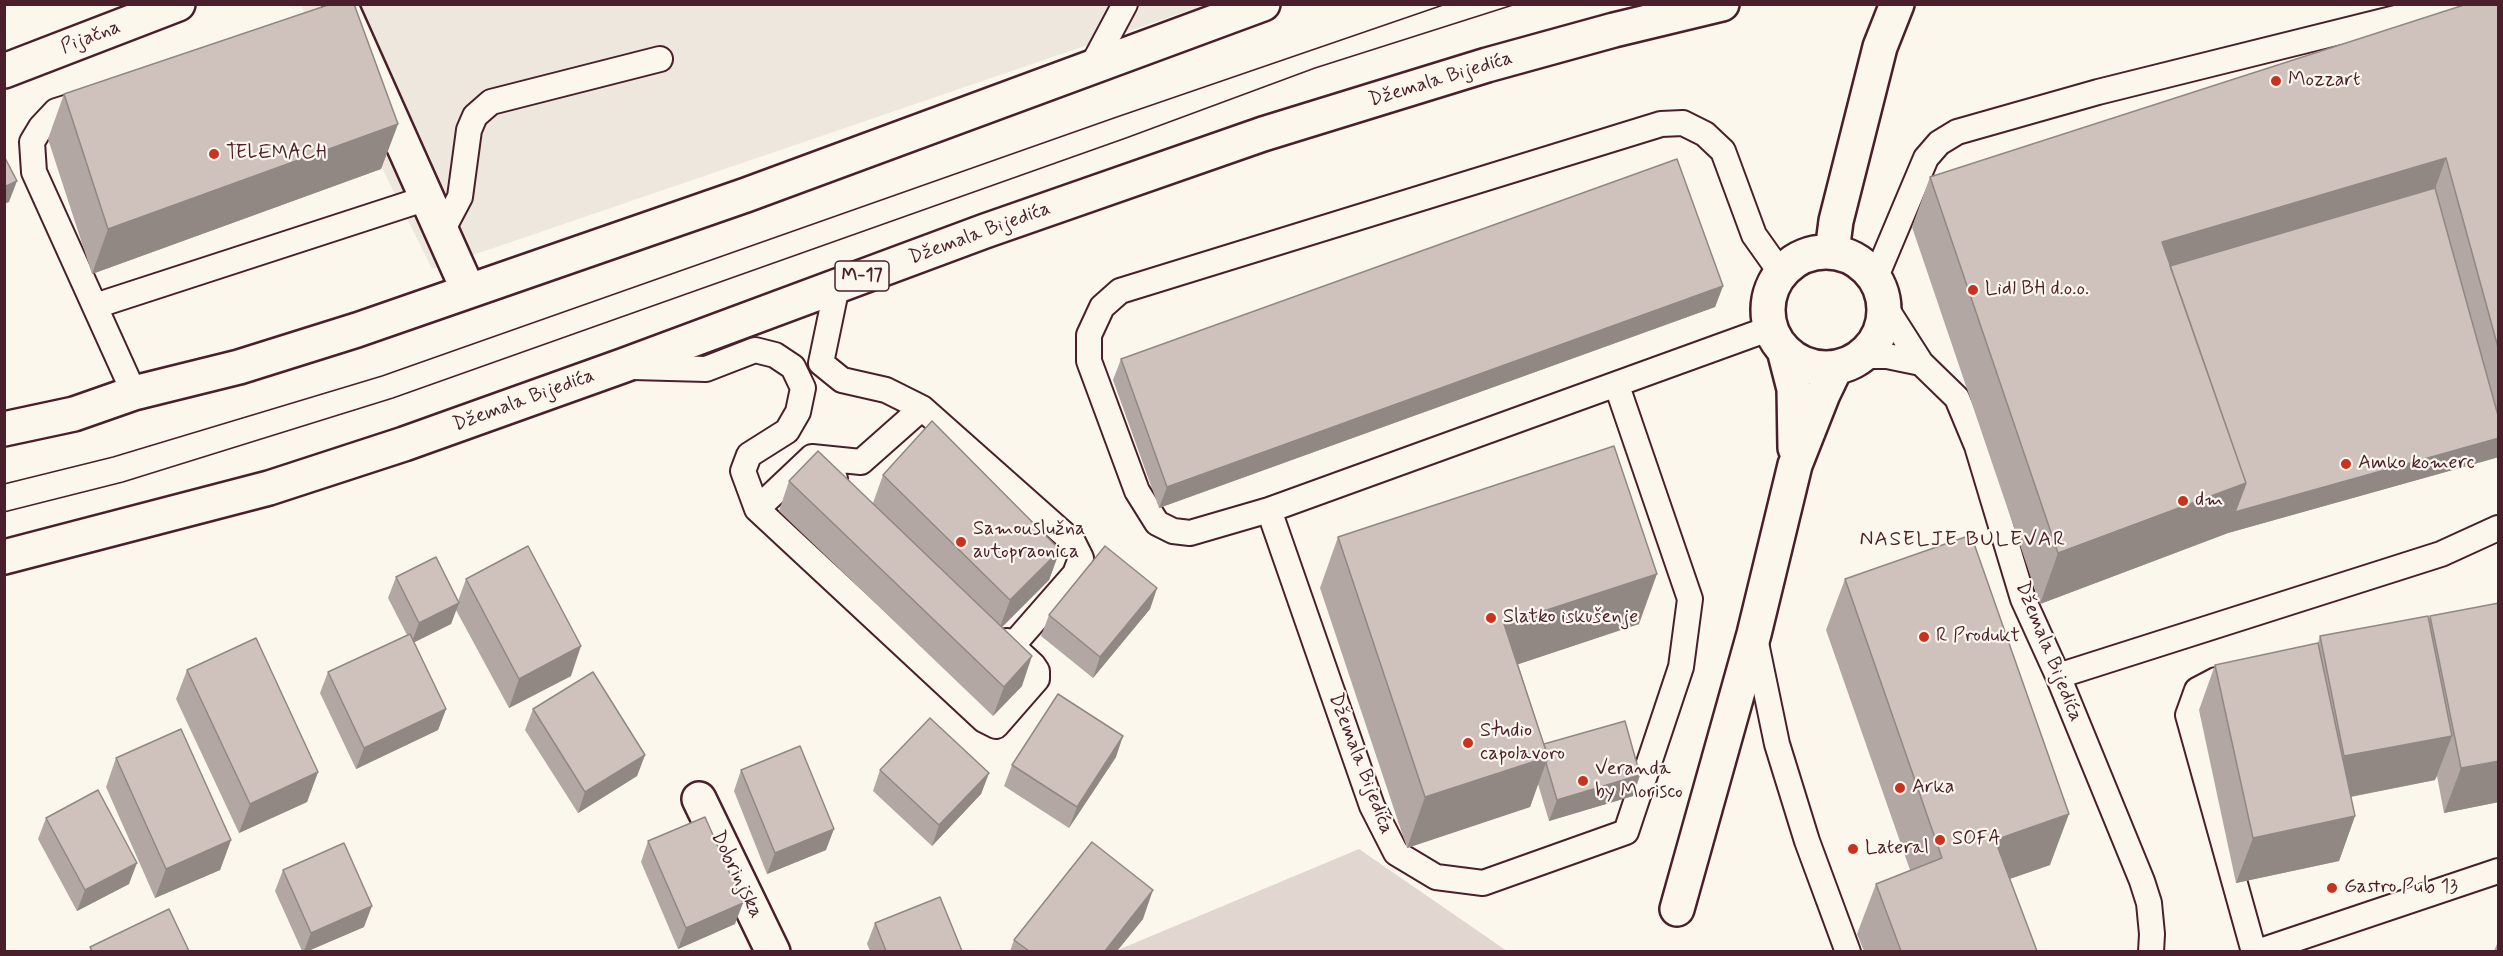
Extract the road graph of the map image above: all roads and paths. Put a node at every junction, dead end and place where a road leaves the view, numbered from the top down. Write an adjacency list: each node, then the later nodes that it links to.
1 (178, 4): 10 (main road, Pijačna)
2 (1125, 4): 9 (lane)
3 (1263, 4): 9 (main road)
4 (1722, 4): 16 (main road, Džemala Bijedića / M-17)
5 (1897, 4): 14 (main road)
6 (2452, 4): 18 (lane)
7 (336, 15): 12 (main road)
8 (660, 59): 13 (lane)
9 (1092, 66): 17 (main road)
10 (4, 70)
11 (112, 93): 19 (lane)
12 (427, 198): 13 (main road); 19 (lane)
13 (442, 231): 17 (main road)
14 (1832, 252): 15 (main road); 18 (main road)
15 (1781, 273): 20 (main road); 32 (lane)
16 (837, 285): 23 (main road, Džemala Bijedića / M-17); 26 (lane)
17 (468, 290): 25 (main road)
18 (1880, 292): 21 (main road); 22 (lane, Džemala Bijedića)
19 (95, 306): 25 (lane)
20 (1778, 339): 21 (main road); 24 (lane); 29 (main road)
21 (1849, 361): 22 (lane); 29 (main road)
22 (1922, 363): 39 (lane, Džemala Bijedića)
23 (622, 366): 31 (lane); 34 (main road, Džemala Bijedića / M-17)
24 (1617, 386): 32 (lane); 32 (lane, Džemala Bijedića)
25 (134, 393): 27 (main road)
26 (922, 408): 28 (lane); 37 (lane)
27 (4, 429)
28 (812, 457): 30 (lane); 31 (lane)
29 (1795, 465): 36 (main road)
30 (855, 498)
31 (757, 509): 37 (lane)
32 (1269, 510)
33 (2499, 528): 39 (lane)
34 (4, 557)
35 (995, 630): 37 (lane)
36 (1754, 634): 42 (main road); 44 (lane)
37 (1012, 646)
38 (2263, 673): 46 (lane)
39 (2058, 676): 45 (lane, Džemala Bijedića)
40 (699, 799): 43 (main road, Dobrinjska)
41 (2499, 871): 46 (lane)
42 (1677, 909)
43 (773, 951)
44 (1848, 951)
45 (2151, 951)
46 (2255, 951)

